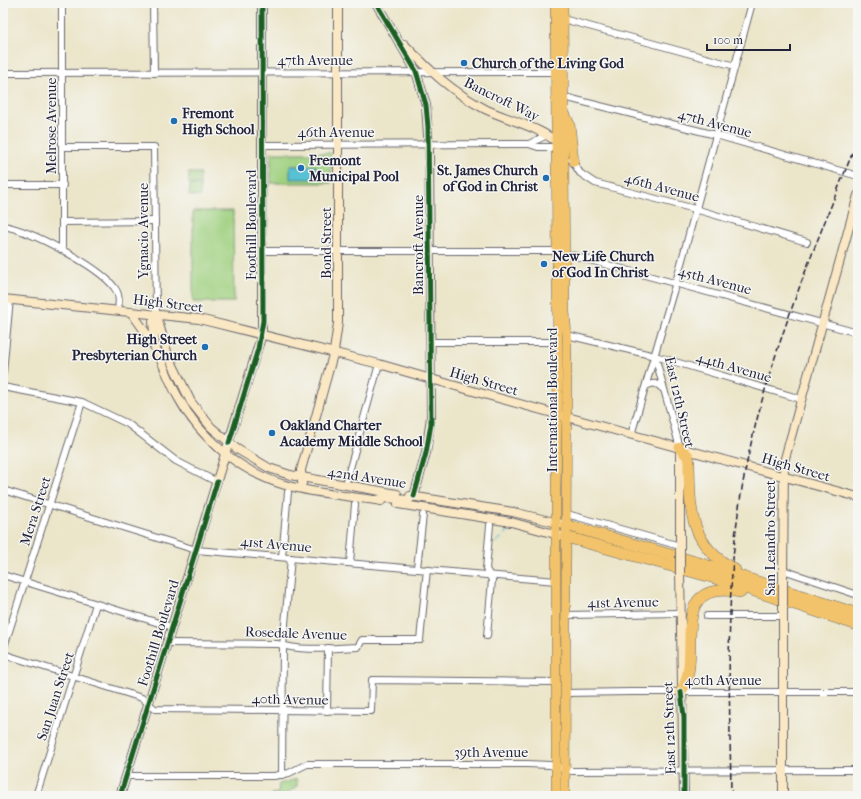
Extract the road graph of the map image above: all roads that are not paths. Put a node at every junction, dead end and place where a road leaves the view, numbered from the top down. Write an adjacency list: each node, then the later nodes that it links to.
1 (62, 3): 18 (street, Melrose Avenue)
2 (153, 3): 19 (street)
3 (262, 3): 14 (main road, Foothill Boulevard)
4 (338, 3): 15 (main road, Bond Street)
5 (376, 3): 10 (main road, Bancroft Avenue)
6 (555, 3): 16 (main road, International Boulevard)
7 (563, 3): 9 (main road, International Boulevard)
8 (752, 3): 11 (street, East 12th Street)
9 (563, 19): 11 (street); 20 (main road, International Boulevard)
10 (394, 35): 12 (main road, Bancroft Avenue); 13 (main road, Bancroft Way)
11 (735, 66): 23 (street, East 12th Street)
12 (416, 71): 13 (street, 47th Avenue); 15 (street, 47th Avenue); 24 (main road, Bancroft Avenue)
13 (430, 71): 16 (street, 47th Avenue); 22 (main road, Bancroft Way)
14 (262, 72): 15 (street, 47th Avenue); 19 (street, 47th Avenue); 26 (main road, Foothill Boulevard)
15 (339, 72): 27 (main road, Bond Street)
16 (555, 72): 28 (main road, International Boulevard)
17 (3, 73): 18 (street, 47th Avenue)
18 (63, 73): 19 (street, 47th Avenue); 29 (street, Melrose Avenue)
19 (154, 73)
20 (564, 97): 21 (main road, International Boulevard); 23 (street, 47th Avenue)
21 (564, 111): 28 (main road, International Boulevard); 30 (main road)
22 (547, 135): 25 (street, 46th Avenue); 28 (main road, 46th Avenue)
23 (716, 135): 31 (street, 47th Avenue); 35 (street, East 12th Street)
24 (429, 144): 25 (street, 46th Avenue); 27 (street, 46th Avenue); 42 (main road, Bancroft Avenue)
25 (529, 144): 28 (street, 46th Avenue)
26 (262, 145): 27 (street, 46th Avenue); 41 (main road, Foothill Boulevard)
27 (338, 146): 43 (main road, Bond Street)
28 (558, 146): 30 (street, 46th Avenue); 44 (main road, International Boulevard)
29 (64, 147): 33 (street, Melrose Avenue); 36 (street, Ygnacio Avenue)
30 (574, 162): 35 (street, 46th Avenue)
31 (858, 176)
32 (3, 185): 33 (street)
33 (63, 185): 37 (street, Melrose Avenue)
34 (858, 194): 50 (main road, San Leandro Street)
35 (695, 209): 39 (street, 46th Avenue); 45 (street, East 12th Street)
36 (155, 221): 37 (street); 49 (street, Ygnacio Avenue)
37 (63, 222): 40 (street, Melrose Avenue)
38 (3, 226): 40 (street)
39 (807, 242)
40 (62, 250): 47 (street)
41 (263, 251): 43 (street, 45th Avenue); 52 (main road, Foothill Boulevard)
42 (431, 251): 43 (street, 45th Avenue); 44 (street, 45th Avenue); 54 (main road, Bancroft Avenue)
43 (340, 252): 56 (main road, Bond Street)
44 (560, 252): 45 (street, 45th Avenue); 53 (main road, International Boulevard); 55 (main road, International Boulevard)
45 (676, 282): 50 (street, 45th Avenue); 57 (street, East 12th Street)
46 (6, 299): 47 (main road, High Street); 60 (street)
47 (118, 311): 48 (main road, High Street)
48 (131, 312): 49 (main road, High Street); 58 (main road)
49 (156, 314): 52 (main road, High Street); 58 (main road); 70 (main road, 42nd Avenue)
50 (822, 323): 51 (street, 45th Avenue); 65 (main road, San Leandro Street)
51 (858, 333)
52 (262, 334): 56 (main road, High Street); 70 (main road, Foothill Boulevard)
53 (567, 335): 57 (street, 44th Avenue); 68 (main road, International Boulevard)
54 (430, 342): 55 (street); 61 (main road, Bancroft Avenue)
55 (558, 342): 67 (main road, International Boulevard)
56 (334, 351): 59 (main road, High Street); 74 (main road, Bond Street)
57 (655, 356): 62 (street); 64 (street, East 12th Street); 65 (street, 44th Avenue)
58 (160, 359): 72 (main road, 42nd Avenue)
59 (379, 364): 61 (main road, High Street); 75 (street)
60 (3, 372)
61 (431, 379): 67 (main road, High Street); 80 (main road, Bancroft Avenue)
62 (646, 386): 64 (street); 69 (street)
63 (3, 387): 66 (street)
64 (664, 390): 71 (street, East 12th Street)
65 (801, 399): 73 (main road, San Leandro Street)
66 (82, 402): 76 (street); 83 (street, Mera Street)
67 (556, 415): 68 (main road, High Street); 88 (main road, International Boulevard)
68 (566, 417): 69 (main road, High Street); 85 (main road, International Boulevard)
69 (631, 435): 71 (main road, High Street)
70 (230, 443): 72 (main road, Foothill Boulevard); 74 (main road, 42nd Avenue)
71 (680, 448): 73 (main road, High Street); 89 (main road, East 12th Street); 102 (highway)
72 (226, 454): 76 (main road, Foothill Boulevard); 78 (main road, 42nd Avenue)
73 (783, 476): 81 (main road, High Street); 96 (main road, San Leandro Street)
74 (300, 478): 78 (main road); 80 (main road, 42nd Avenue)
75 (347, 479)
76 (217, 482): 90 (main road, Foothill Boulevard)
77 (3, 490): 83 (street, 41st Avenue)
78 (314, 490): 82 (main road, 42nd Avenue)
79 (288, 492): 91 (street)
80 (414, 496): 82 (main road); 88 (main road, 42nd Avenue)
81 (858, 497)
82 (376, 500): 88 (main road, 42nd Avenue)
83 (50, 504): 90 (street, 41st Avenue); 99 (street, Mera Street)
84 (355, 504): 93 (street)
85 (567, 514): 88 (main road, International Boulevard); 89 (street)
86 (423, 515): 94 (street)
87 (490, 525): 97 (street)
88 (561, 529): 100 (main road, International Boulevard); 102 (highway); 107 (main road, International Boulevard)
89 (680, 548): 105 (main road, East 12th Street, bridge)
90 (196, 550): 91 (street, 41st Avenue); 110 (main road, Foothill Boulevard)
91 (282, 557): 92 (street, 41st Avenue)
92 (291, 558): 93 (street, 41st Avenue); 113 (street)
93 (350, 563): 94 (street, 41st Avenue)
94 (417, 568): 95 (street, 41st Avenue)
95 (427, 569): 97 (street, 41st Avenue); 114 (street, Rosedale Avenue)
96 (783, 570): 101 (street); 104 (main road, San Leandro Street, bridge)
97 (489, 574): 100 (street, 41st Avenue); 111 (street)
98 (3, 575): 99 (street)
99 (24, 581): 103 (street); 115 (street, Mera Street)
100 (556, 581): 118 (main road, International Boulevard)
101 (858, 596)
102 (802, 602): 106 (highway); 109 (highway); 119 (highway)
103 (96, 604): 110 (street); 117 (street, San Juan Street)
104 (783, 611): 108 (street); 120 (main road, San Leandro Street)
105 (680, 613): 107 (street, 41st Avenue); 119 (main road, East 12th Street)
106 (858, 614)
107 (566, 615): 122 (main road, International Boulevard)
108 (707, 616)
109 (858, 625)
110 (172, 627): 112 (main road, Foothill Boulevard)
111 (487, 636)
112 (167, 643): 113 (street, Rosedale Avenue); 123 (main road, Foothill Boulevard)
113 (283, 646): 114 (street, Rosedale Avenue); 124 (street)
114 (328, 648): 125 (street)
115 (3, 650)
116 (3, 654): 117 (street, 40th Avenue)
117 (74, 677): 123 (street, 40th Avenue); 132 (street, San Juan Street)
118 (556, 682): 125 (street, 40th Avenue); 126 (main road, International Boulevard)
119 (681, 692): 120 (street, 40th Avenue); 122 (street, 40th Avenue); 127 (main road, East 12th Street)
120 (783, 692): 121 (street, 40th Avenue); 128 (main road, San Leandro Street)
121 (858, 692)
122 (565, 693): 126 (main road, International Boulevard)
123 (148, 703): 124 (street, 40th Avenue); 131 (main road, Foothill Boulevard)
124 (283, 711): 125 (street, 40th Avenue); 130 (street)
125 (327, 711)
126 (561, 768): 127 (street, 39th Avenue); 130 (street, 39th Avenue); 134 (main road, International Boulevard); 135 (main road, International Boulevard)
127 (684, 770): 128 (street, 39th Avenue); 136 (main road, East 12th Street)
128 (783, 770): 129 (street, 39th Avenue); 137 (main road, San Leandro Street)
129 (858, 770)
130 (282, 775): 131 (street, 39th Avenue)
131 (126, 776): 133 (main road, Foothill Boulevard)
132 (36, 796)
133 (120, 796)
134 (556, 796)
135 (565, 796)
136 (684, 796)
137 (783, 796)

